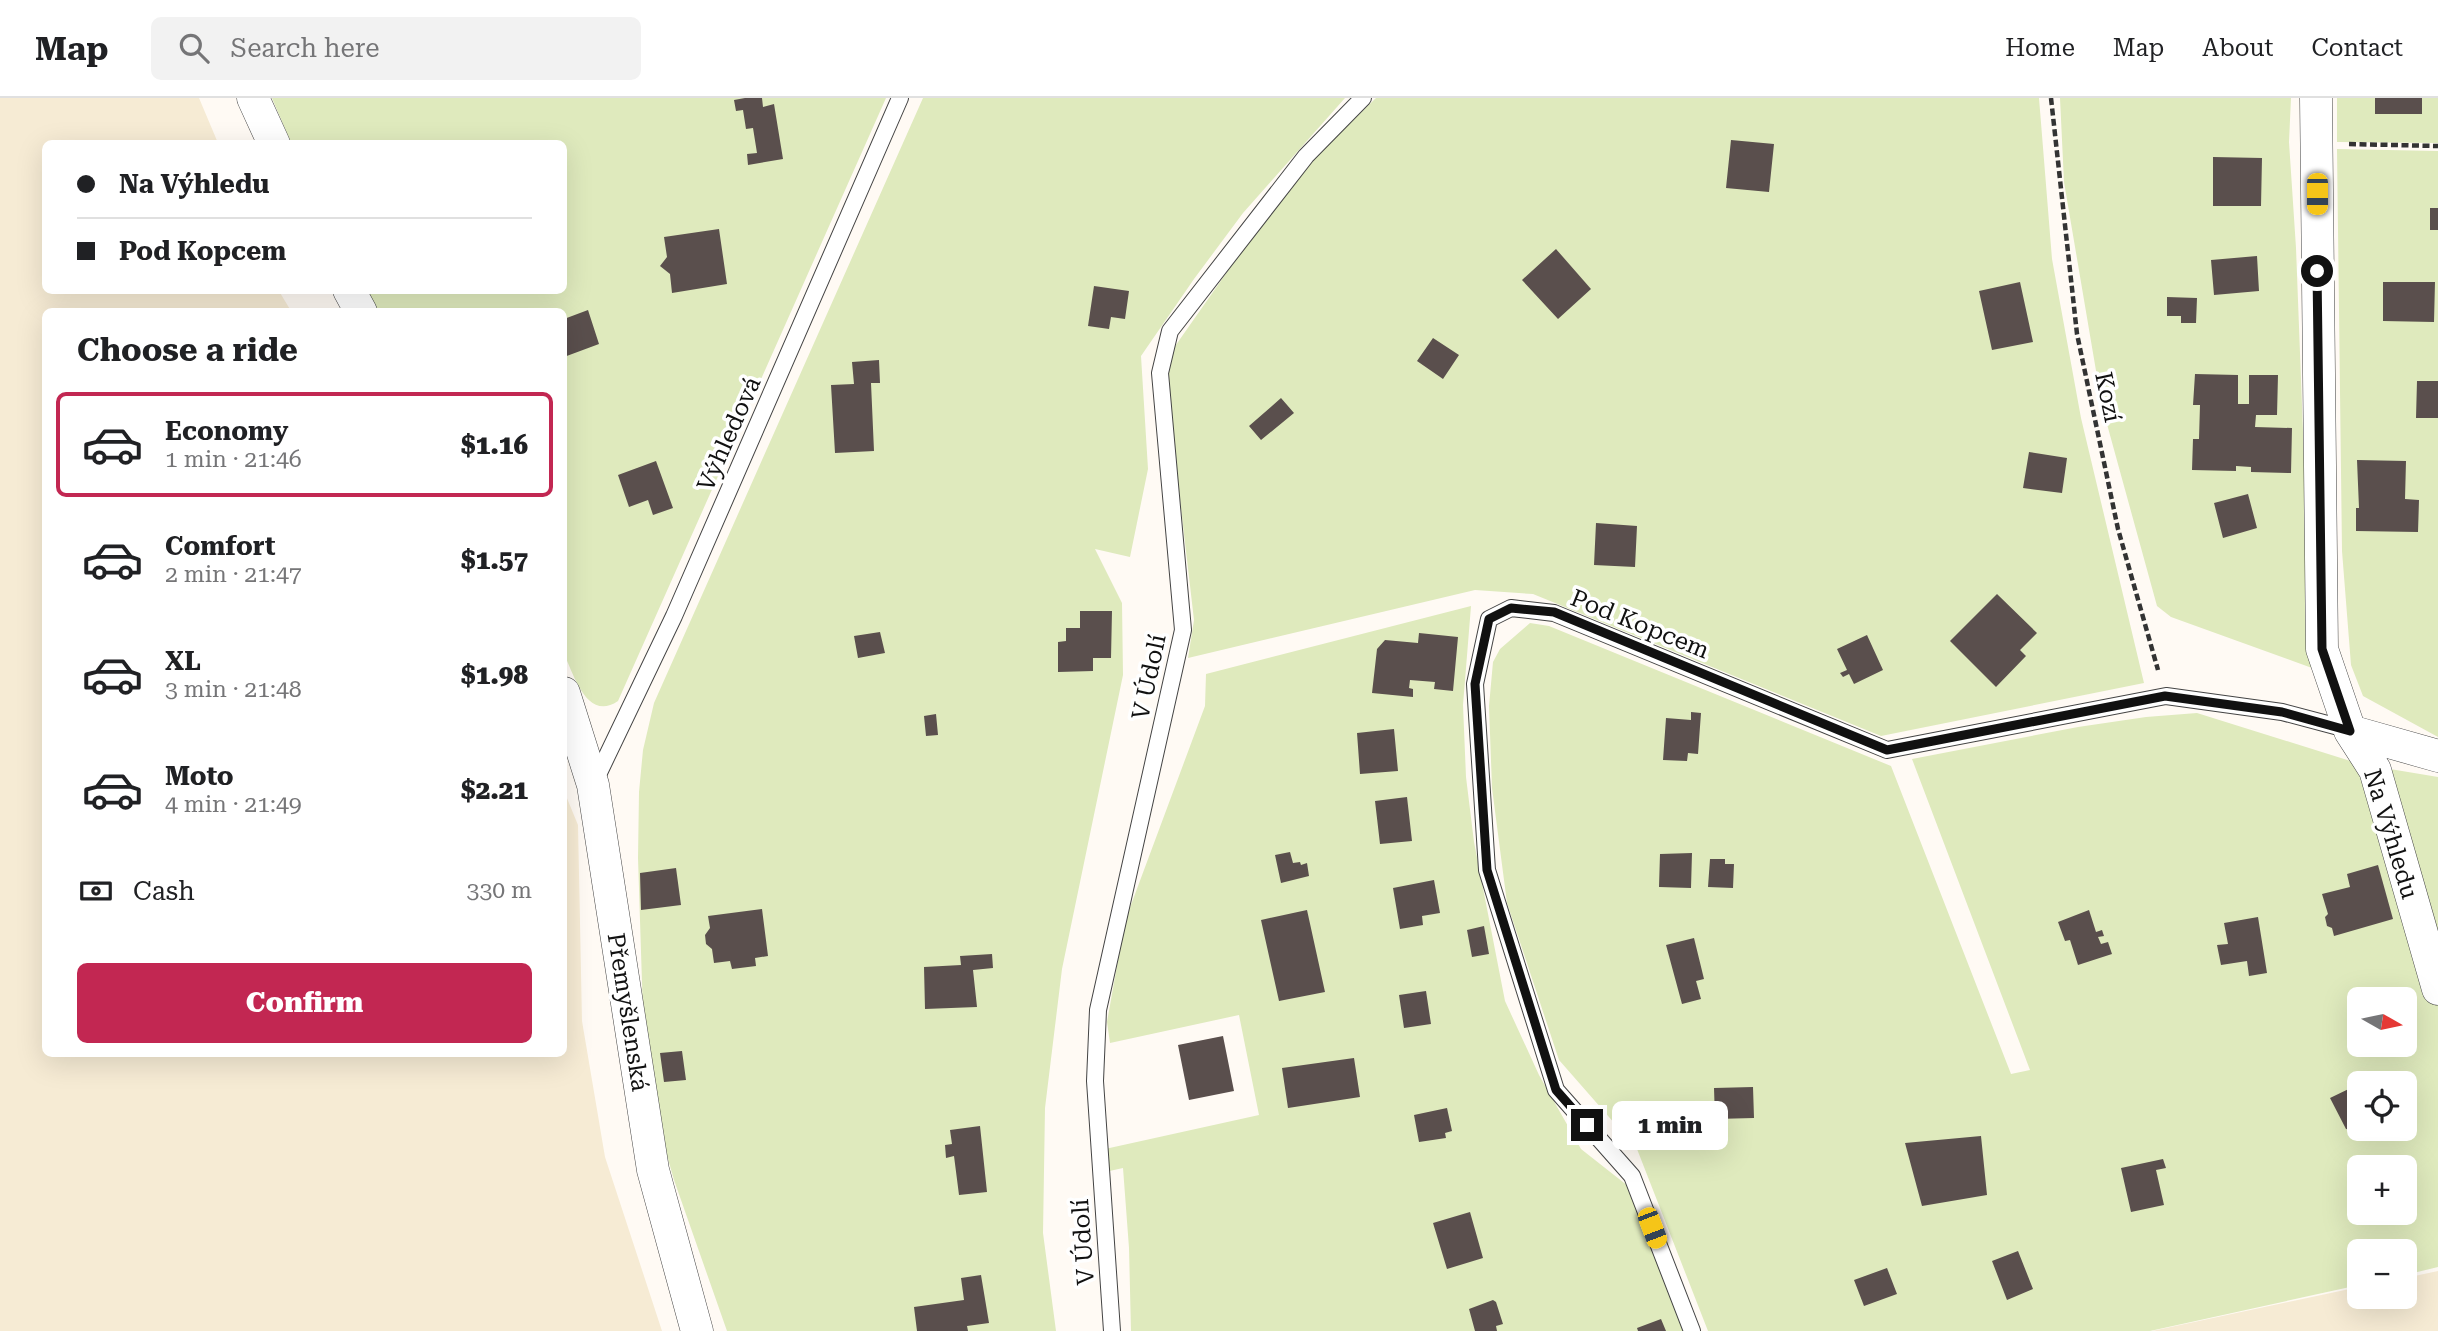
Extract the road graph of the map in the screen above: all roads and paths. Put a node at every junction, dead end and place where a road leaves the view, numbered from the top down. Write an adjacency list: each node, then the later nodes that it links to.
1 (253, 98): 6 (street)
2 (900, 98): 13 (lane, Výhledová)
3 (1363, 98): 16 (lane, V Údolí)
4 (2051, 98): 9 (path, Kozí)
5 (2316, 98): 7 (street, Na Výhledu)
6 (272, 140)
7 (2316, 143): 8 (path); 11 (street, Na Výhledu)
8 (2438, 146)
9 (2165, 696): 11 (lane, Pod Kopcem); 17 (lane, Pod Kopcem)
10 (567, 703): 13 (street, Přemyšlenská)
11 (2350, 731): 12 (street); 14 (street, Na Výhledu)
12 (2438, 756)
13 (593, 785): 15 (street, Přemyšlenská)
14 (2438, 989)
15 (697, 1331)
16 (1112, 1331)
17 (1692, 1331)

